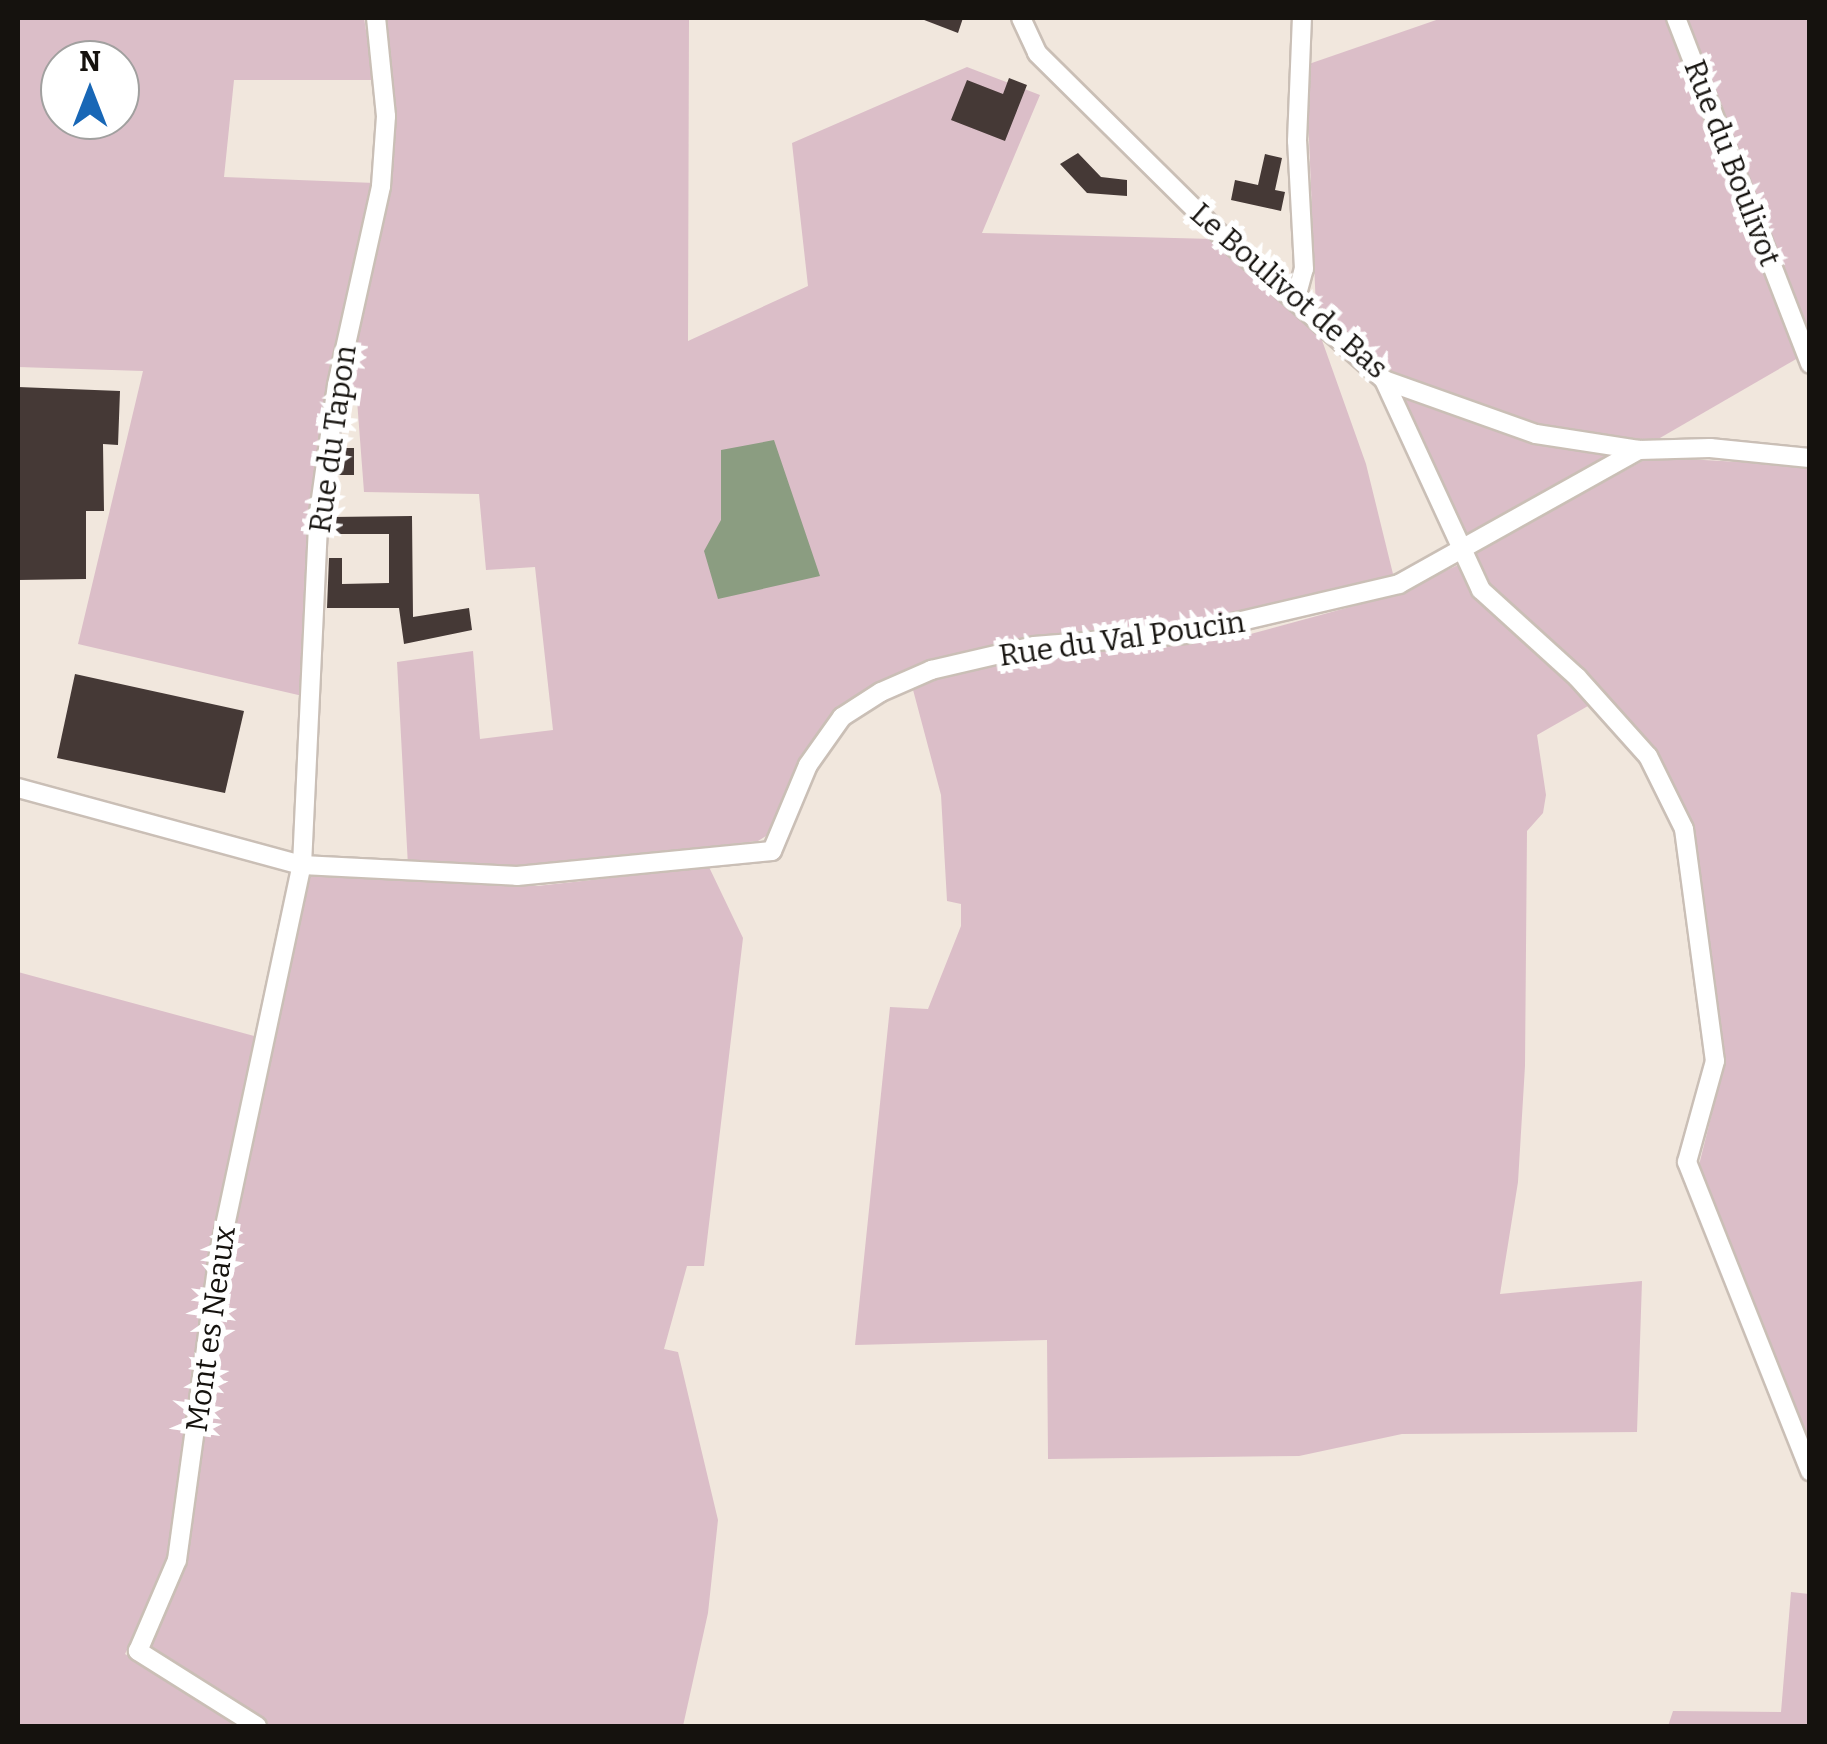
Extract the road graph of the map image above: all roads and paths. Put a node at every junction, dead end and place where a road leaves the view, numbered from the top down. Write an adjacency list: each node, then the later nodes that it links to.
1 (376, 18): 12 (street, Rue du Tapon)
2 (1021, 18): 5 (street, Le Boulivot de Bas)
3 (1302, 18): 5 (street)
4 (1676, 18): 6 (street, Rue du Boulivot)
5 (1296, 298): 7 (street, Le Boulivot de Bas)
6 (1810, 364)
7 (1384, 380): 8 (street, Le Boulivot de Bas); 10 (street)
8 (1639, 450): 9 (street, Le Boulivot de Bas); 10 (street, Rue du Val Poucin)
9 (1810, 458)
10 (1460, 551): 12 (street, Rue du Val Poucin); 13 (street)
11 (18, 788): 12 (street)
12 (302, 865): 14 (street, Mont es Neaux)
13 (1810, 1471)
14 (257, 1726)

